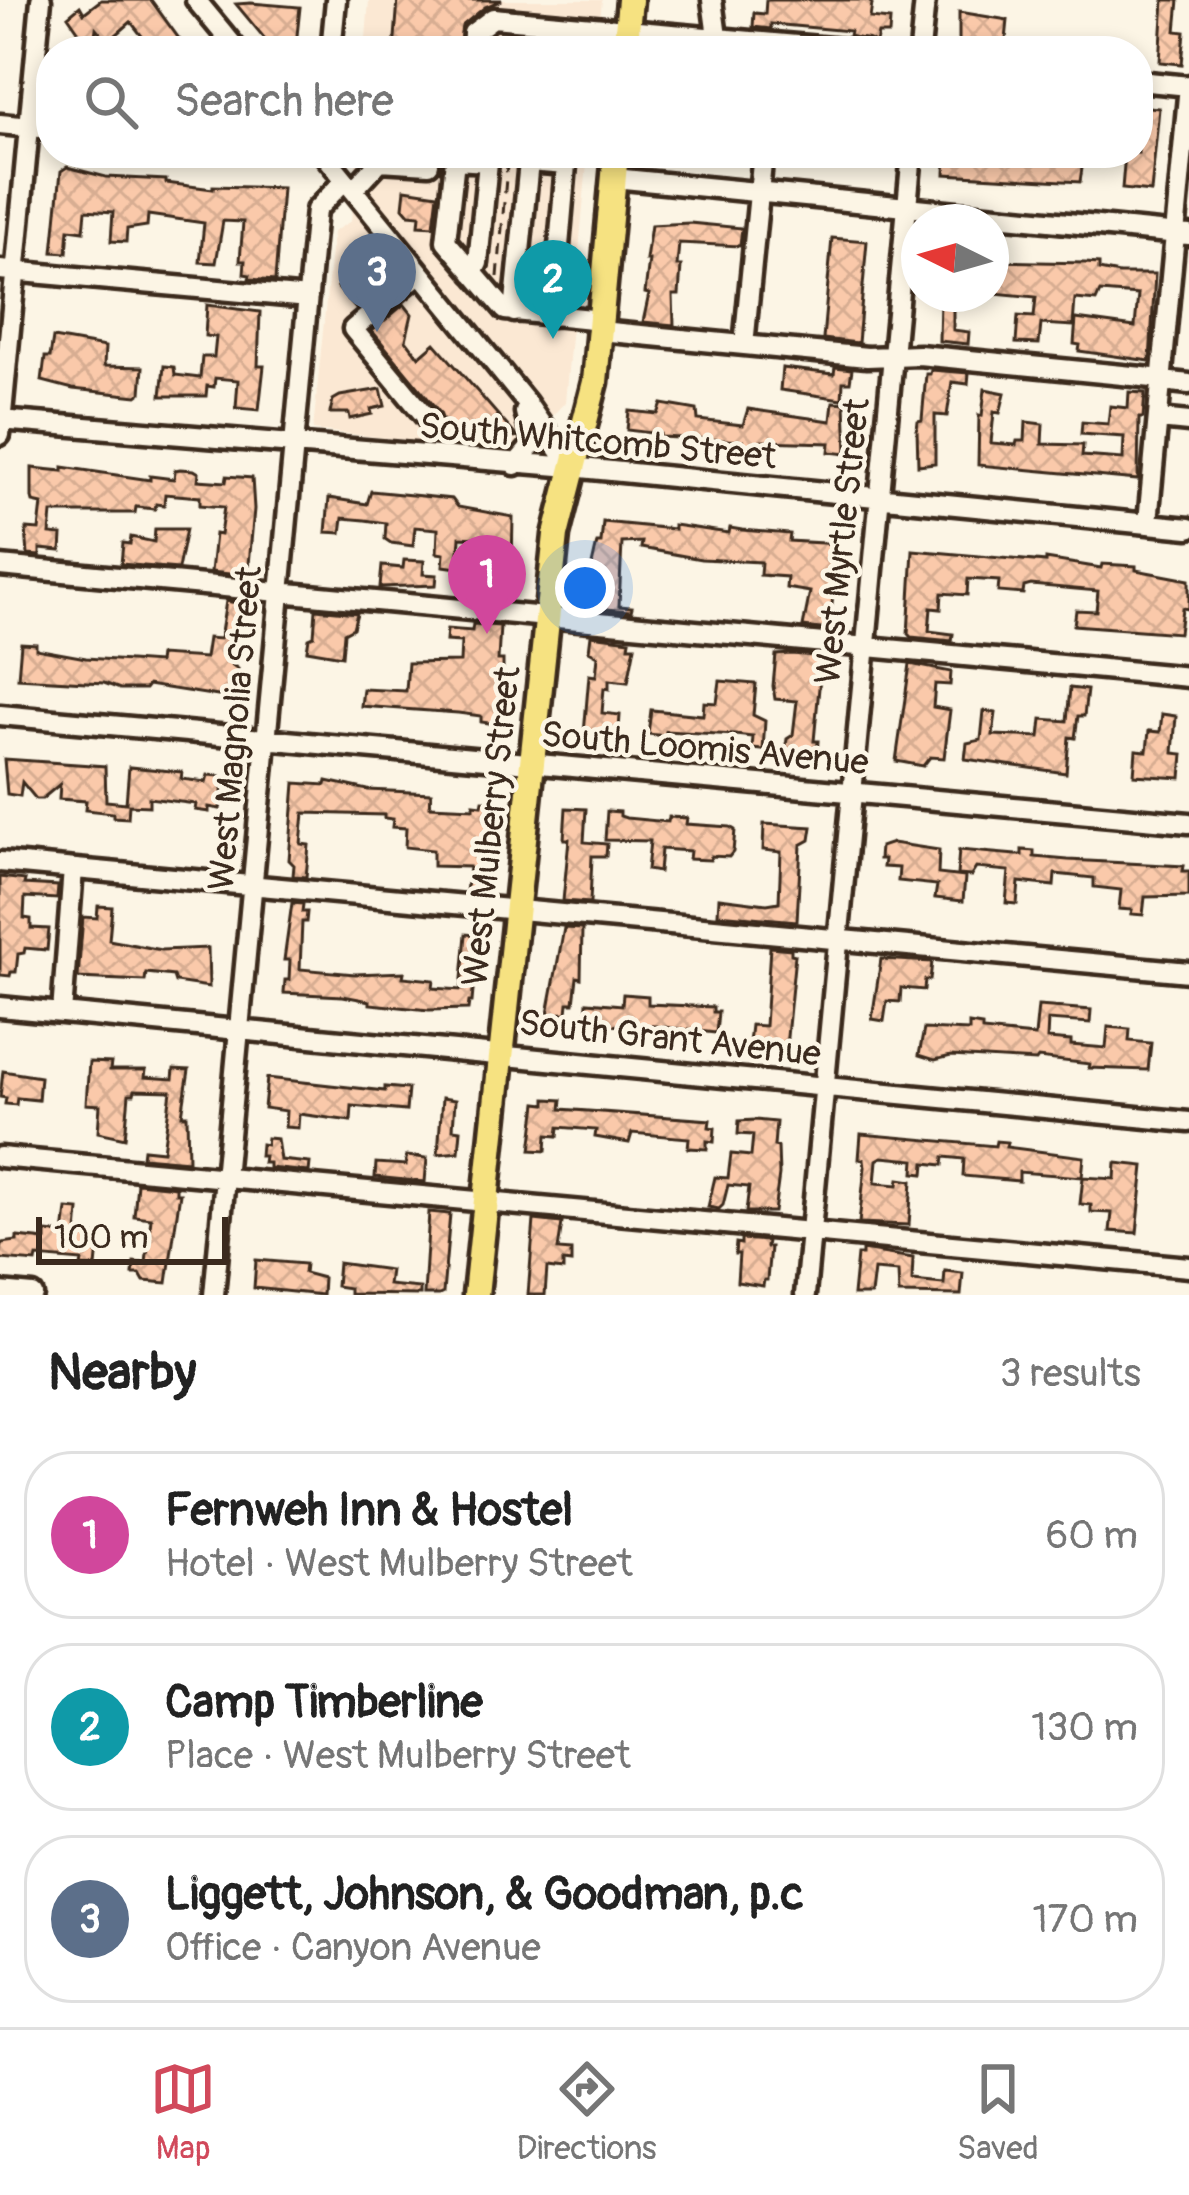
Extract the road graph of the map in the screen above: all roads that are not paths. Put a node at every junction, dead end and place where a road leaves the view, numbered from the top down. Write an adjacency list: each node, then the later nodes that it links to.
1 (41, 0): 7 (street)
2 (336, 0): 9 (street)
3 (630, 0): 12 (main road)
4 (712, 0): 13 (street)
5 (925, 0): 14 (street)
6 (202, 2): 8 (street)
7 (38, 36)
8 (227, 36)
9 (332, 36)
10 (473, 36): 11 (street)
11 (602, 36)
12 (626, 36)
13 (716, 36)
14 (921, 36)
15 (36, 53): 20 (street)
16 (1153, 82): 17 (street)
17 (1189, 85): 18 (street)
18 (1188, 98): 37 (street)
19 (0, 124): 20 (street)
20 (29, 127): 21 (street); 39 (street)
21 (36, 128)
22 (335, 168): 32 (street)
23 (371, 168): 32 (street)
24 (454, 168): 38 (street)
25 (487, 168): 40 (street)
26 (528, 168): 44 (street)
27 (566, 168): 45 (street)
28 (615, 168): 46 (main road, West Mulberry Street)
29 (632, 168): 33 (street)
30 (761, 168): 33 (street)
31 (911, 168): 34 (street, West Myrtle Street)
32 (349, 185): 42 (street); 43 (street, West Magnolia Street)
33 (759, 191): 35 (street); 47 (street)
34 (908, 204)
35 (901, 205)
36 (1009, 216): 37 (street)
37 (1182, 234): 48 (street)
38 (457, 255): 40 (street); 42 (street)
39 (8, 271): 43 (street); 56 (street)
40 (473, 273): 44 (street)
41 (901, 276): 50 (street, West Myrtle Street)
42 (423, 277): 53 (street); 57 (street)
43 (308, 298): 61 (street, West Magnolia Street)
44 (514, 312): 45 (street)
45 (554, 316): 46 (street)
46 (601, 326): 47 (street); 54 (main road, West Mulberry Street)
47 (744, 345): 50 (street)
48 (1165, 346): 49 (street); 51 (street)
49 (1189, 348)
50 (893, 356): 51 (street); 64 (street, West Myrtle Street)
51 (1162, 380): 52 (street); 55 (street)
52 (1189, 384)
53 (526, 402): 59 (street); 62 (street)
54 (586, 416): 59 (street); 63 (main road, West Mulberry Street)
55 (1159, 418): 58 (street); 65 (street)
56 (1, 420): 60 (street); 61 (street, South Whitcomb Street)
57 (430, 422)
58 (1189, 422)
59 (546, 429): 63 (street)
60 (0, 435)
61 (293, 446): 62 (street, South Whitcomb Street); 68 (street, West Magnolia Street)
62 (515, 465): 63 (street, South Whitcomb Street)
63 (571, 467): 64 (street, South Whitcomb Street); 69 (main road, West Mulberry Street)
64 (878, 500): 65 (street, South Whitcomb Street); 70 (street, West Myrtle Street)
65 (1148, 522): 66 (street, South Whitcomb Street)
66 (1189, 528)
67 (0, 566): 68 (street)
68 (280, 593): 69 (street); 73 (street, West Magnolia Street)
69 (547, 616): 70 (street); 74 (main road, West Mulberry Street)
70 (864, 646): 71 (street); 75 (street, West Myrtle Street)
71 (1189, 676)
72 (0, 715): 73 (street, South Loomis Avenue)
73 (266, 739): 74 (street, South Loomis Avenue); 79 (street, West Magnolia Street)
74 (532, 764): 75 (street, South Loomis Avenue); 80 (main road, West Mulberry Street)
75 (850, 794): 76 (street, South Loomis Avenue); 81 (street, West Myrtle Street)
76 (1189, 823)
77 (0, 862): 78 (street)
78 (73, 868): 79 (street); 84 (street)
79 (252, 885): 80 (street); 85 (street, West Magnolia Street)
80 (518, 909): 81 (street); 86 (main road, West Mulberry Street)
81 (838, 940): 82 (street); 87 (street, West Myrtle Street)
82 (1189, 972)
83 (0, 1007): 84 (street, South Grant Avenue)
84 (62, 1013): 85 (street, South Grant Avenue)
85 (238, 1030): 86 (street, South Grant Avenue); 90 (street, West Magnolia Street)
86 (504, 1054): 87 (street, South Grant Avenue); 91 (main road, West Mulberry Street)
87 (824, 1086): 88 (street, South Grant Avenue); 92 (street, West Myrtle Street)
88 (1189, 1121)
89 (0, 1157): 90 (street)
90 (225, 1177): 91 (street); 96 (street, West Magnolia Street)
91 (488, 1203): 92 (street); 97 (main road, West Mulberry Street)
92 (811, 1232): 93 (street); 98 (street, West Myrtle Street)
93 (1189, 1267)
94 (0, 1292): 95 (street)
95 (28, 1295)
96 (214, 1295)
97 (476, 1295)
98 (805, 1295)

